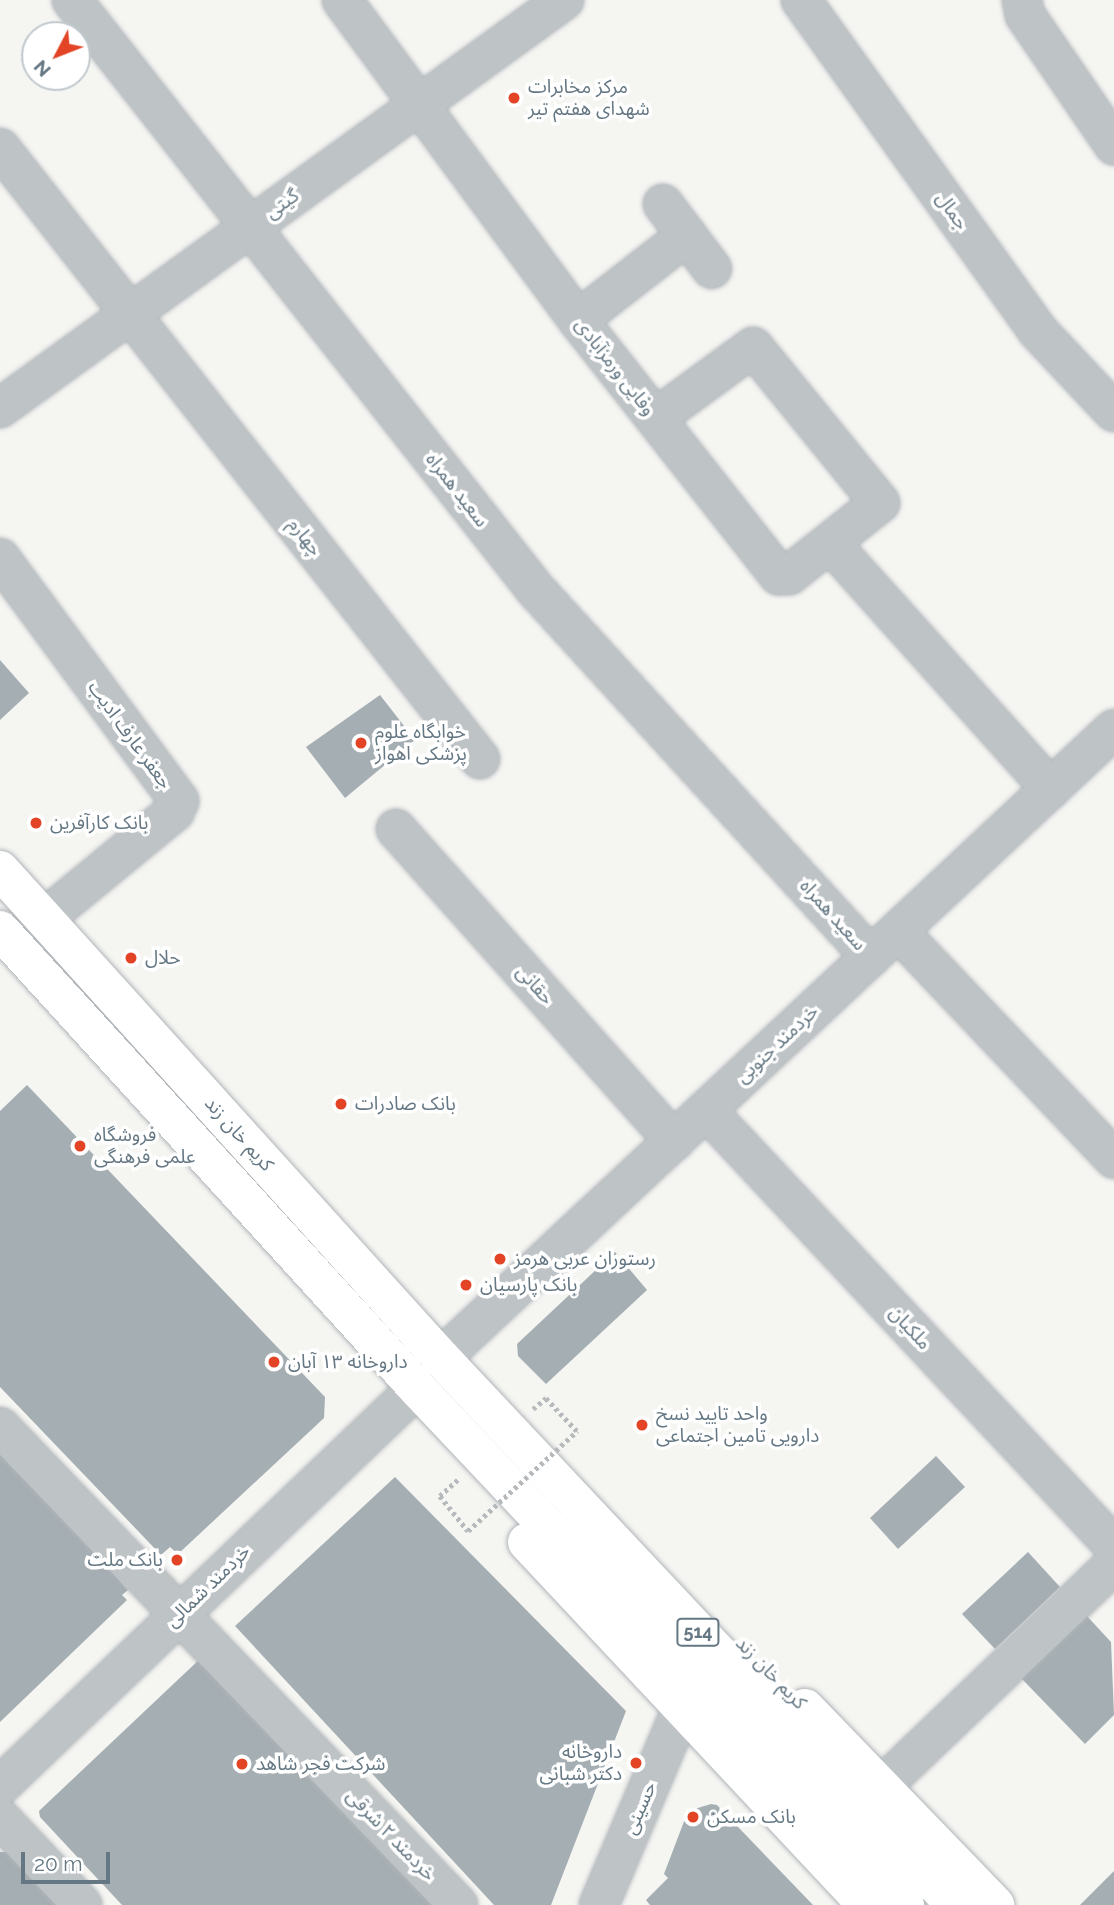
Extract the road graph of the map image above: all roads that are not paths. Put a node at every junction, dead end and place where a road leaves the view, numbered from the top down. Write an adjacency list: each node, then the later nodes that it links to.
1 (72, 0): 11 (street, سعید همراه)
2 (342, 0): 7 (street, وفایی ورمزآبادی)
3 (564, 0): 6 (street, گیتی)
4 (801, 0): 17 (street, جمال)
5 (1016, 5): 8 (street)
6 (520, 13): 7 (street, گیتی)
7 (420, 104): 11 (street, گیتی); 15 (street, وفایی ورمزآبادی)
8 (1114, 145)
9 (0, 148): 14 (street, چهارم)
10 (663, 204): 12 (street)
11 (249, 228): 14 (street, گیتی); 28 (street, سعید همراه)
12 (687, 235): 13 (street); 15 (street)
13 (712, 269)
14 (130, 314): 16 (street, گیتی); 22 (street, چهارم)
15 (578, 320): 18 (street, وفایی ورمزآبادی)
16 (0, 408)
17 (1114, 412)
18 (656, 418): 19 (street, وفایی ورمزآبادی); 19 (street)
19 (831, 544): 23 (street)
20 (0, 558): 26 (street, جعفر عارف ادیب)
21 (1107, 749): 23 (street, خردمند جنوبی)
22 (480, 759)
23 (1051, 789): 28 (street, خردمند جنوبی)
24 (396, 829): 30 (street, حقانی)
25 (0, 870): 26 (main road, کریم خان زند / 514)
26 (45, 918): 32 (main road, کریم خان زند / 514)
27 (0, 930): 34 (main road, کریم خان زند / 514)
28 (884, 944): 29 (street, خردمند جنوبی); 31 (street, سعید همراه)
29 (706, 1110): 30 (street, خردمند جنوبی); 36 (street, ملکیان)
30 (674, 1141): 32 (street, خردمند جنوبی)
31 (1114, 1159)
32 (441, 1358): 33 (main road, کریم خان زند / 514)
33 (478, 1398): 41 (main road, کریم خان زند); 48 (main road, کریم خان زند / 514)
34 (430, 1401): 38 (street, خردمند شمالی); 39 (main road, کریم خان زند); 47 (main road, کریم خان زند / 514)
35 (0, 1427): 38 (street, خردمند ۲ شرقی)
36 (1114, 1546)
37 (1114, 1564): 41 (street)
38 (178, 1613): 40 (street, خردمند شمالی); 44 (street, خردمند ۲ شرقی)
39 (681, 1711): 45 (street, حسینی); 46 (main road, کریم خان زند)
40 (0, 1786)
41 (882, 1786): 49 (main road, کریم خان زند)
42 (0, 1818): 43 (street)
43 (82, 1905)
44 (458, 1905)
45 (599, 1905)
46 (867, 1905)
47 (905, 1905)
48 (955, 1905)
49 (995, 1905)

